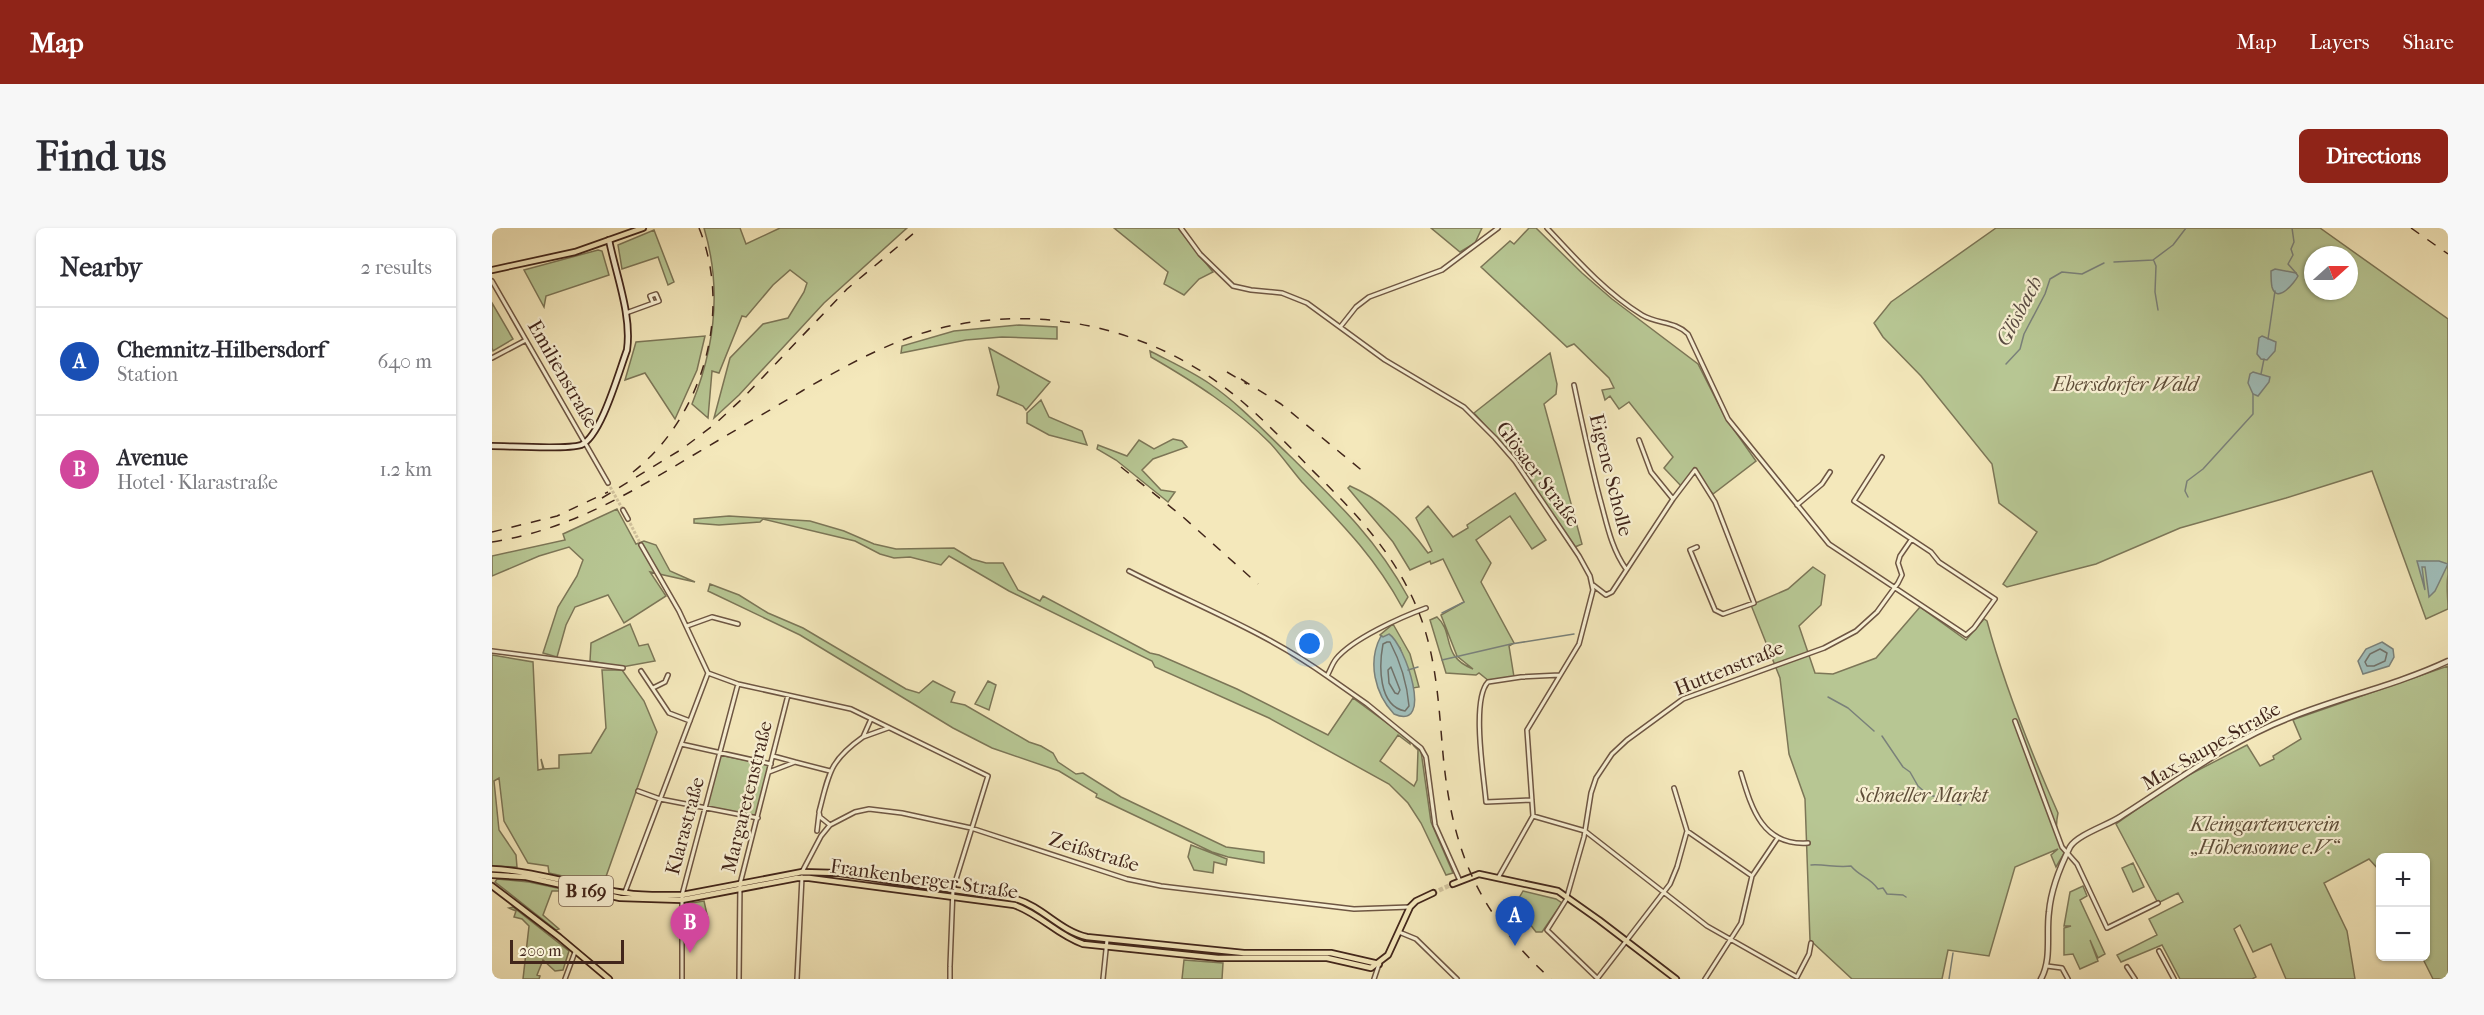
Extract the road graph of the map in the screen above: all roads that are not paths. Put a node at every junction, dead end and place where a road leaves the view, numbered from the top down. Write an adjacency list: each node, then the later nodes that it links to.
1 (643, 228): 5 (main road)
2 (1180, 228): 10 (street, Glösaer Straße)
3 (1498, 228): 10 (street)
4 (1546, 228): 21 (street)
5 (609, 240): 6 (main road); 9 (main road)
6 (492, 270)
7 (492, 280): 11 (street, Emilienstraße)
8 (653, 303): 9 (street)
9 (626, 313): 15 (main road)
10 (1341, 326): 29 (street, Glösaer Straße)
11 (525, 340): 12 (street); 15 (street, Emilienstraße)
12 (492, 358)
13 (1574, 385): 27 (street, Eigene Scholle)
14 (1639, 440): 20 (street)
15 (585, 442): 16 (main road); 19 (street, Emilienstraße)
16 (492, 446)
17 (1882, 457): 24 (street)
18 (1830, 472): 21 (street)
19 (608, 483)
20 (1673, 498): 26 (street); 27 (street)
21 (1797, 505): 30 (street)
22 (623, 510): 23 (street)
23 (628, 519)
24 (1911, 540): 30 (street); 30 (street)
25 (641, 545): 33 (street)
26 (1697, 547)
27 (1626, 569): 29 (street)
28 (1129, 571): 41 (street)
29 (1593, 585): 40 (street)
30 (1894, 588): 69 (street, Huttenstraße)
31 (1426, 608): 41 (street)
32 (738, 624): 33 (street)
33 (687, 626): 38 (street)
34 (492, 651): 36 (street)
35 (2448, 661): 73 (street, Max-Saupe-Straße)
36 (623, 668)
37 (641, 671): 43 (street)
38 (708, 673): 42 (street); 46 (street)
39 (668, 675): 43 (street)
40 (1560, 675): 61 (street); 61 (street)
41 (1327, 676): 79 (street)
42 (738, 684): 44 (street); 51 (street, Klarastraße)
43 (653, 688): 46 (street)
44 (788, 695): 45 (street); 52 (street, Margaretenstraße)
45 (871, 719): 48 (street); 49 (street)
46 (690, 721): 50 (street)
47 (2015, 721): 73 (street)
48 (889, 728): 49 (street); 67 (street)
49 (863, 737): 55 (street)
50 (681, 744): 51 (street); 60 (street)
51 (719, 754): 54 (street); 62 (street, Klarastraße)
52 (773, 756): 53 (street); 54 (street, Margaretenstraße)
53 (795, 762): 55 (street); 56 (street)
54 (771, 764): 56 (street, Margaretenstraße)
55 (830, 771): 63 (street)
56 (769, 772): 65 (street, Margaretenstraße)
57 (1741, 773): 71 (street)
58 (1674, 788): 70 (street)
59 (638, 791): 60 (street)
60 (660, 799): 62 (street); 84 (street)
61 (1532, 800): 64 (street)
62 (705, 808): 65 (street); 89 (street, Klarastraße)
63 (819, 812): 66 (street); 68 (street)
64 (1533, 816): 69 (street); 78 (street)
65 (758, 818): 82 (street, Margaretenstraße)
66 (830, 825): 67 (street, Zeißstraße); 76 (street)
67 (971, 828): 83 (street); 91 (street, Zeißstraße)
68 (817, 831)
69 (1585, 831): 86 (street); 88 (street, Huttenstraße)
70 (1687, 831): 77 (street); 86 (street)
71 (1777, 839): 72 (street); 77 (street)
72 (1808, 843)
73 (2068, 852): 90 (street); 101 (street, Max-Saupe-Straße)
74 (492, 869): 84 (main road, Frankenberger Straße / B 169)
75 (492, 875): 89 (main road, Frankenberger Straße / B 169)
76 (802, 875): 82 (main road, Frankenberger Straße / B 169); 83 (main road, Frankenberger Straße / B 169); 87 (main road, Frankenberger Straße / B 169); 108 (street)
77 (1752, 876): 95 (street)
78 (1498, 878): 79 (main road); 88 (main road)
79 (1460, 881): 80 (main road)
80 (1453, 884)
81 (492, 886): 98 (main road)
82 (740, 886): 89 (main road, Frankenberger Straße / B 169); 107 (street, Margaretenstraße)
83 (952, 889): 87 (street); 93 (main road, Frankenberger Straße / B 169)
84 (624, 893): 89 (main road, Frankenberger Straße / B 169)
85 (1433, 893): 91 (main road)
86 (1663, 893): 94 (street); 95 (street)
87 (951, 896): 97 (main road, Frankenberger Straße / B 169); 109 (street)
88 (1566, 896): 94 (main road); 113 (street, Huttenstraße)
89 (682, 897): 106 (street, Klarastraße)
90 (2158, 903)
91 (1410, 907): 92 (main road)
92 (1398, 932): 100 (main road); 112 (street)
93 (1107, 940): 97 (street); 100 (main road, Frankenberger Straße / B 169)
94 (1626, 941): 113 (street); 114 (main road)
95 (1731, 941): 103 (street); 115 (street)
96 (1811, 943): 103 (street)
97 (1106, 947): 100 (main road, Frankenberger Straße / B 169); 110 (street)
98 (575, 950): 104 (street); 105 (main road)
99 (2159, 951): 119 (street)
100 (1379, 964): 111 (street)
101 (2047, 966): 116 (street, Max-Saupe-Straße); 117 (street)
102 (2127, 967): 118 (street)
103 (1797, 978)
104 (565, 979)
105 (609, 979)
106 (682, 979)
107 (739, 979)
108 (797, 979)
109 (950, 979)
110 (1103, 979)
111 (1374, 979)
112 (1457, 979)
113 (1598, 979)
114 (1676, 979)
115 (1705, 979)
116 (2041, 979)
117 (2068, 979)
118 (2135, 979)
119 (2174, 979)

